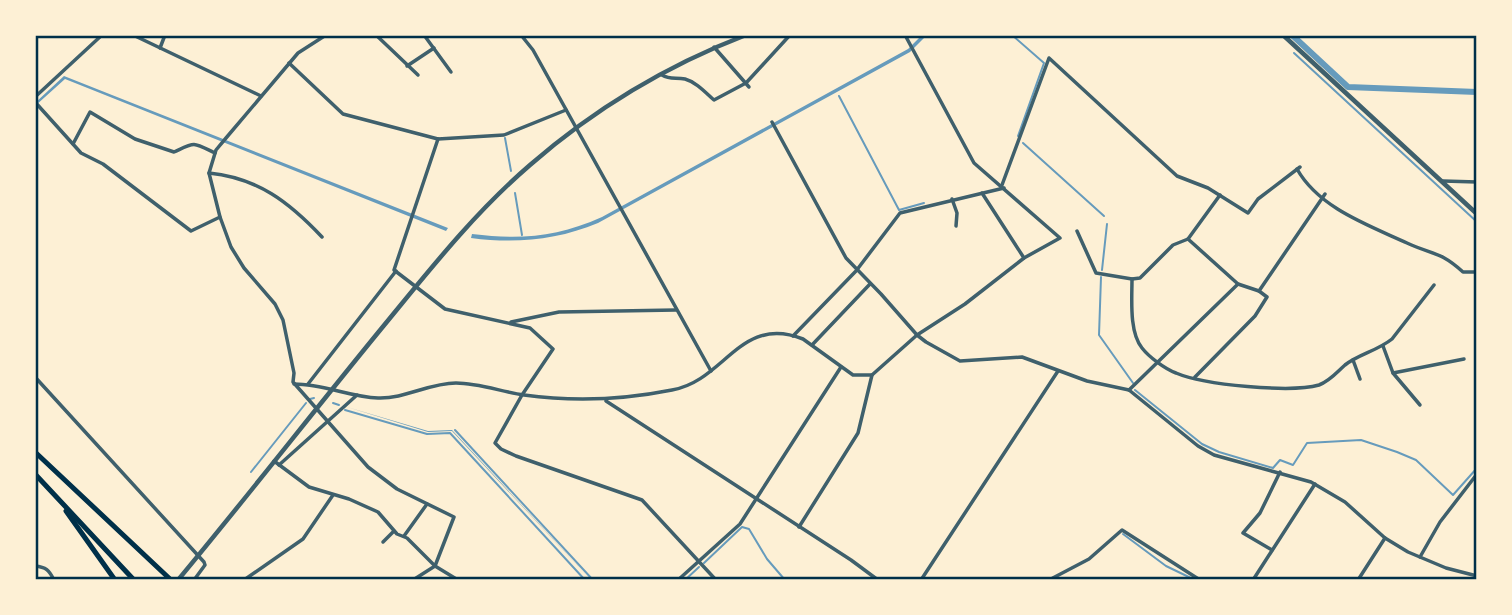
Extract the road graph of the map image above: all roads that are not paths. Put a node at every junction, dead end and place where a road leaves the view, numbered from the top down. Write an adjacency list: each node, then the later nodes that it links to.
1 (102, 35): 22 (street)
2 (133, 35): 13 (street)
3 (165, 35): 13 (street)
4 (326, 35): 15 (street)
5 (376, 35): 16 (street)
6 (424, 35): 14 (street)
7 (521, 35): 23 (street)
8 (746, 35): 12 (street)
9 (790, 35): 20 (street)
10 (905, 35): 32 (street)
11 (1283, 35): 30 (street)
12 (715, 47): 19 (street); 20 (street)
13 (160, 48): 21 (street)
14 (433, 48): 16 (street); 17 (street)
15 (289, 63): 21 (street); 26 (street)
16 (407, 66): 18 (street)
17 (451, 72)
18 (418, 75)
19 (662, 75): 20 (street); 25 (street)
20 (747, 85)
21 (261, 96): 28 (street)
22 (35, 100): 27 (street)
23 (566, 110): 25 (street); 26 (street)
24 (772, 122): 45 (street)
25 (576, 128): 51 (street); 53 (street)
26 (438, 139): 44 (street)
27 (73, 144): 28 (street); 38 (street)
28 (215, 153): 29 (street)
29 (209, 173): 38 (street); 41 (street)
30 (1441, 181): 31 (street); 37 (street)
31 (1477, 182)
32 (1003, 187): 33 (street); 34 (street); 43 (street)
33 (982, 193): 36 (street); 43 (street)
34 (1220, 195): 35 (street); 42 (street)
35 (1324, 196): 46 (street); 52 (street)
36 (952, 199): 39 (street); 45 (street)
37 (1477, 214)
38 (220, 217): 70 (street)
39 (956, 226)
40 (1077, 231): 47 (street)
41 (322, 237)
42 (1188, 239): 47 (street); 49 (street)
43 (1024, 258): 55 (street)
44 (396, 271): 51 (street); 71 (street)
45 (856, 271): 48 (street); 56 (street)
46 (1477, 272)
47 (1132, 279): 61 (street)
48 (870, 284): 55 (street); 57 (street)
49 (1238, 284): 52 (street); 61 (street)
50 (1434, 285): 58 (street)
51 (416, 286): 54 (street); 72 (street)
52 (1259, 291): 68 (street)
53 (676, 310): 54 (street); 63 (street)
54 (510, 322): 75 (street)
55 (917, 335): 64 (street); 66 (street)
56 (793, 336): 57 (street); 63 (street)
57 (812, 345): 62 (street)
58 (1383, 346): 60 (street); 65 (street)
59 (1464, 359): 65 (street)
60 (1353, 360): 68 (street); 69 (street)
61 (1159, 362): 68 (street); 73 (street)
62 (841, 367): 66 (street); 89 (street)
63 (711, 370): 76 (street)
64 (1058, 371): 73 (street); 115 (street)
65 (1393, 373): 77 (street)
66 (872, 375): 91 (street)
67 (35, 377): 97 (street)
68 (1195, 378)
69 (1360, 379)
70 (295, 384): 71 (street); 78 (street)
71 (307, 384): 72 (street)
72 (333, 388): 74 (street); 78 (street)
73 (1129, 390): 83 (street)
74 (357, 394): 75 (street); 79 (street)
75 (522, 395): 76 (street); 99 (street)
76 (604, 400): 89 (street)
77 (1420, 405)
78 (316, 409): 79 (street); 81 (street)
79 (328, 421): 82 (street); 90 (street)
80 (35, 452): 106 (highway)
81 (274, 461): 82 (street); 97 (street)
82 (279, 465): 88 (street)
83 (1280, 472): 86 (street); 96 (street)
84 (35, 474): 87 (highway)
85 (1477, 474): 98 (street)
86 (1315, 484): 94 (street); 96 (street)
87 (54, 494): 104 (highway); 105 (highway)
88 (334, 495): 92 (street); 109 (street)
89 (755, 499): 91 (street); 99 (street)
90 (428, 504): 93 (street); 101 (street)
91 (799, 527): 114 (street)
92 (394, 531): 93 (street); 95 (street)
93 (404, 537): 101 (street)
94 (1385, 538): 98 (street); 119 (street)
95 (383, 542)
96 (1272, 550): 118 (street)
97 (198, 555): 107 (street); 108 (street)
98 (1420, 557): 102 (street)
99 (699, 561): 112 (street); 113 (street)
100 (35, 566): 103 (street)
101 (435, 566): 110 (street); 111 (street)
102 (1477, 578)
103 (54, 580)
104 (115, 580)
105 (134, 580)
106 (171, 580)
107 (178, 580)
108 (194, 580)
109 (244, 580)
110 (413, 580)
111 (458, 580)
112 (678, 580)
113 (716, 580)
114 (878, 580)
115 (921, 580)
116 (1049, 580): 117 (street)
117 (1199, 580)
118 (1253, 580)
119 (1359, 580)

